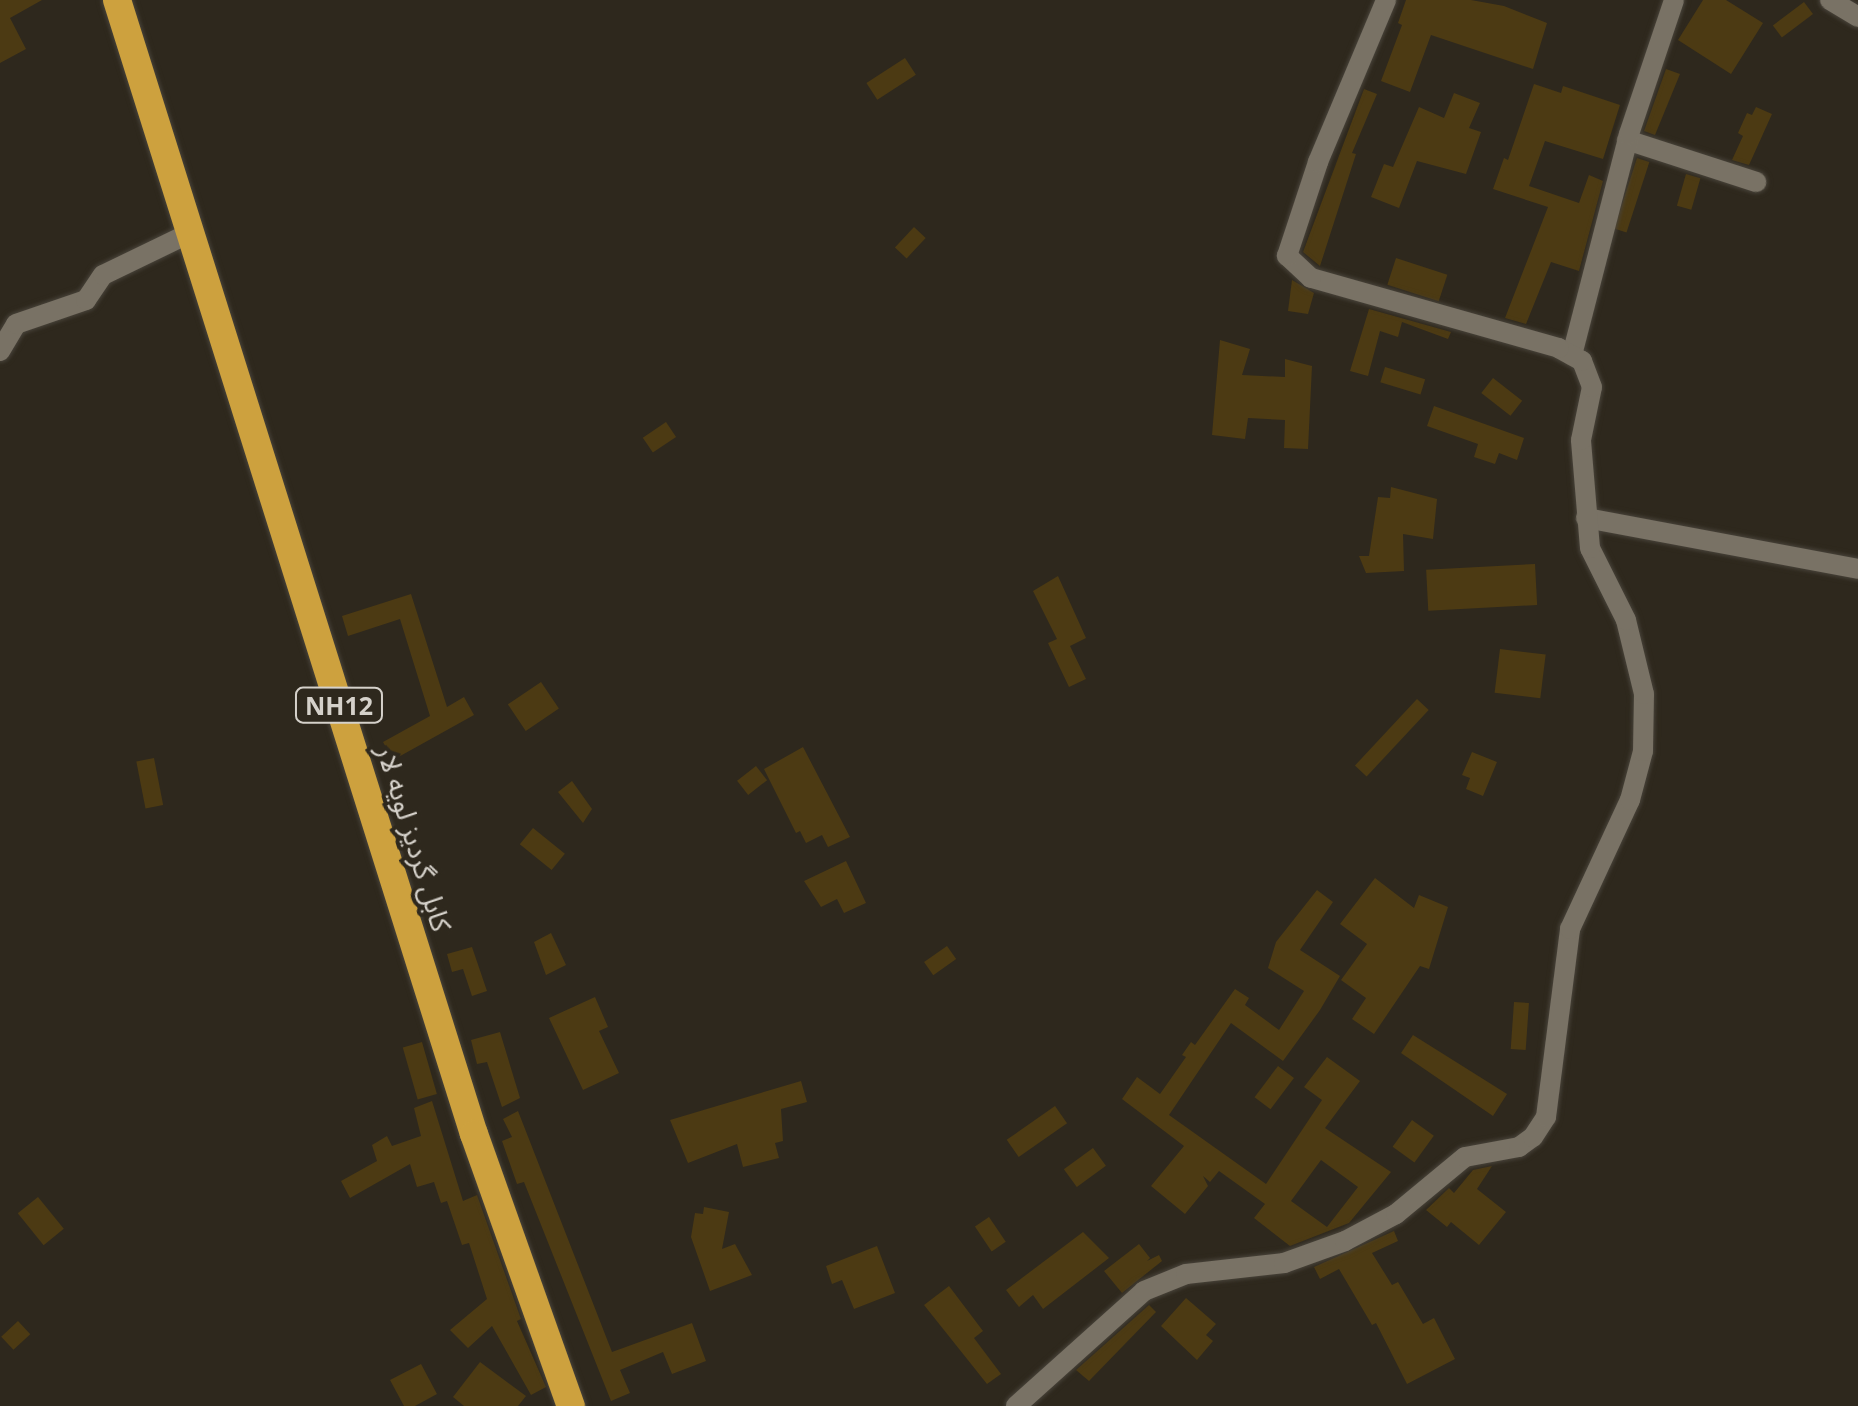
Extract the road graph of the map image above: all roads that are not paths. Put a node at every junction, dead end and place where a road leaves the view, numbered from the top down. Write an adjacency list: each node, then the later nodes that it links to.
1 (118, 0): 8 (highway, کابل گردیز لویه لار / NH12)
2 (1386, 0): 10 (street)
3 (1674, 0): 6 (street)
4 (1830, 0): 5 (street)
5 (1858, 16)
6 (1627, 140): 7 (street); 10 (street)
7 (1756, 182)
8 (190, 234): 9 (street); 13 (highway, کابل گردیز لویه لار / NH12)
9 (0, 351)
10 (1572, 356): 11 (street)
11 (1586, 518): 12 (street); 14 (street)
12 (1858, 569)
13 (571, 1406)
14 (1016, 1406)

